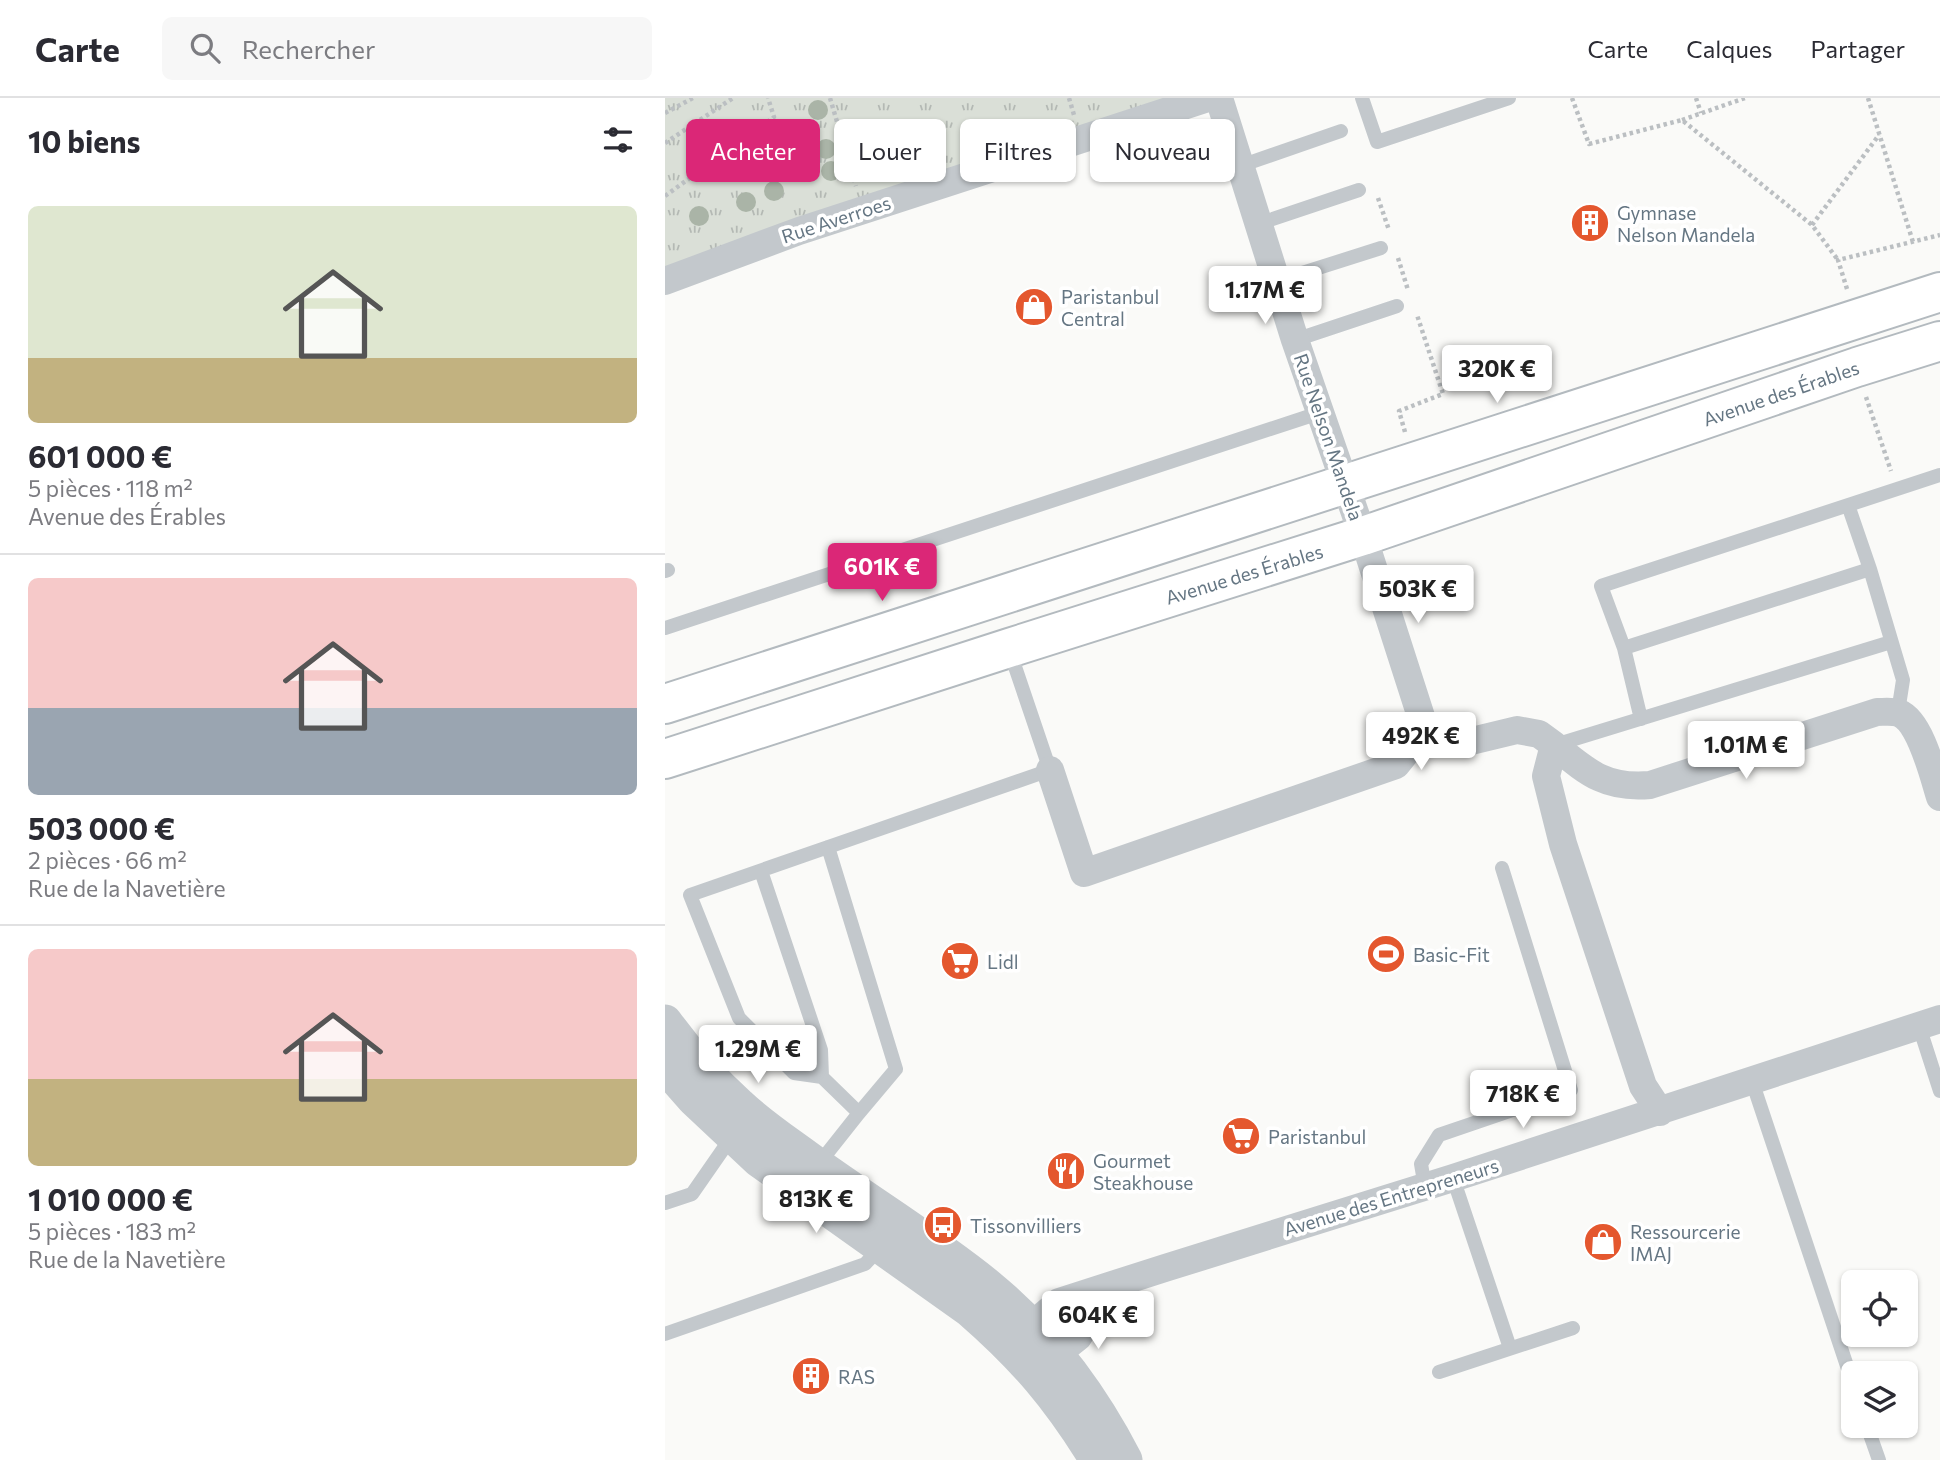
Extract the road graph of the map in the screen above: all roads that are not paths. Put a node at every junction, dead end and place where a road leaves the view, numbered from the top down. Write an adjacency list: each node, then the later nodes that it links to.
1 (1208, 98): 10 (street, Rue Averroes)
2 (1219, 98): 6 (street, Rue Nelson Mandela)
3 (1362, 98): 4 (lane)
4 (1509, 98)
5 (1341, 131): 6 (lane)
6 (1240, 166): 8 (street, Rue Nelson Mandela)
7 (1359, 190): 8 (lane)
8 (1258, 224): 11 (street, Rue Nelson Mandela)
9 (1381, 248): 11 (lane)
10 (665, 281)
11 (1277, 281): 14 (street, Rue Nelson Mandela)
12 (1940, 292): 18 (main road)
13 (1398, 306): 14 (lane)
14 (1295, 340): 16 (street, Rue Nelson Mandela)
15 (1940, 341): 20 (main road, Avenue des Érables)
16 (1319, 413): 18 (street, Rue Nelson Mandela); 22 (lane)
17 (1940, 475): 19 (lane)
18 (1344, 485): 20 (street, Rue Nelson Mandela); 26 (main road)
19 (1848, 505): 21 (lane); 25 (lane)
20 (1363, 536): 24 (main road, Avenue des Érables); 31 (street, Rue Nelson Mandela)
21 (1870, 569): 23 (lane); 25 (lane)
22 (665, 628)
23 (1891, 642): 28 (lane); 29 (lane)
24 (1009, 648): 33 (main road, Avenue des Érables); 34 (lane)
25 (1624, 648): 29 (lane)
26 (710, 690): 27 (main road); 30 (street)
27 (665, 704)
28 (1898, 712): 32 (street); 35 (street)
29 (1641, 719): 32 (lane)
30 (665, 723)
31 (1425, 729): 32 (street); 34 (street)
32 (1554, 745): 45 (street)
33 (665, 760)
34 (1051, 770): 36 (lane)
35 (1940, 797)
36 (828, 847): 38 (lane); 46 (lane)
37 (1502, 868): 50 (lane)
38 (761, 871): 42 (lane); 42 (lane)
39 (665, 1022): 47 (street)
40 (1929, 1023): 43 (street, Avenue des Entrepreneurs); 44 (lane)
41 (665, 1066): 47 (street)
42 (822, 1077): 46 (lane)
43 (1752, 1082): 45 (street, Avenue des Entrepreneurs); 58 (lane)
44 (1940, 1091)
45 (1660, 1112): 49 (street, Avenue des Entrepreneurs)
46 (859, 1113): 48 (lane)
47 (741, 1125): 48 (street); 51 (lane)
48 (808, 1177): 52 (street)
49 (1453, 1178): 50 (street, Avenue des Entrepreneurs); 57 (lane)
50 (1425, 1187): 53 (street, Avenue des Entrepreneurs)
51 (665, 1203)
52 (890, 1235): 55 (lane); 56 (street)
53 (1121, 1283): 56 (street, Avenue des Entrepreneurs); 59 (street, Avenue des Entrepreneurs)
54 (1573, 1328): 57 (lane)
55 (665, 1334)
56 (1020, 1336): 59 (street)
57 (1510, 1348): 60 (lane)
58 (1845, 1361)
59 (1046, 1363): 62 (street); 63 (street)
60 (1439, 1372)
61 (1871, 1438): 64 (lane)
62 (1097, 1460)
63 (1125, 1460)
64 (1879, 1460)

